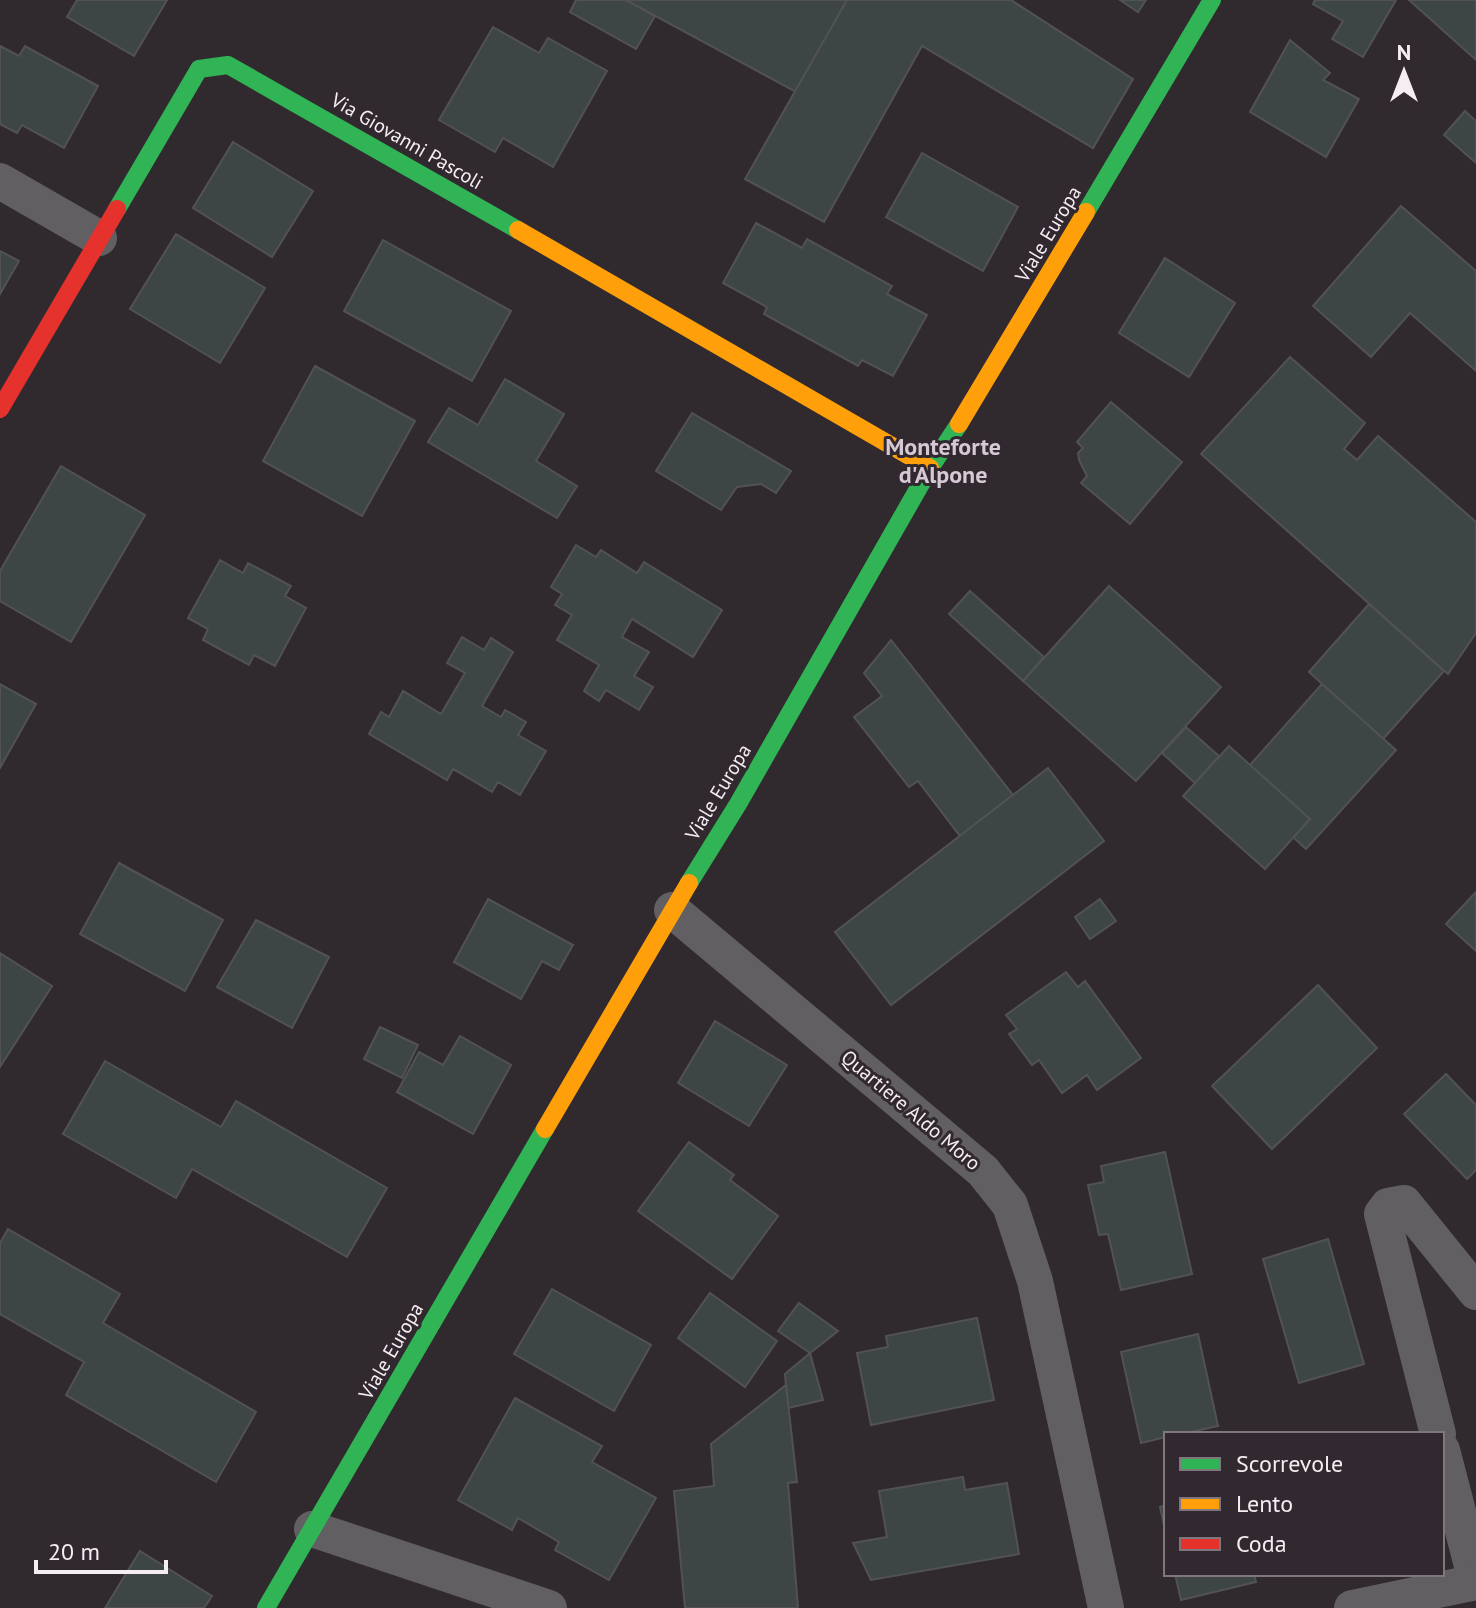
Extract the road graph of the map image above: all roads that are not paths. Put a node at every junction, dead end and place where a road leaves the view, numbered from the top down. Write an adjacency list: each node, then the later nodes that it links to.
1 (1212, 0): 5 (street, Viale Europa)
2 (0, 181): 3 (street)
3 (99, 238): 4 (street, Via Giovanni Pascoli); 5 (street, Via Giovanni Pascoli)
4 (0, 409)
5 (930, 468): 6 (street, Viale Europa)
6 (672, 910): 10 (street, Viale Europa); 14 (street, Quartiere Aldo Moro)
7 (1476, 1292): 8 (street)
8 (1437, 1432)
9 (1444, 1458): 11 (street)
10 (312, 1529): 12 (street, Viale Europa); 13 (street)
11 (1476, 1581): 15 (street)
12 (266, 1608)
13 (549, 1608)
14 (1106, 1608)
15 (1352, 1608)

